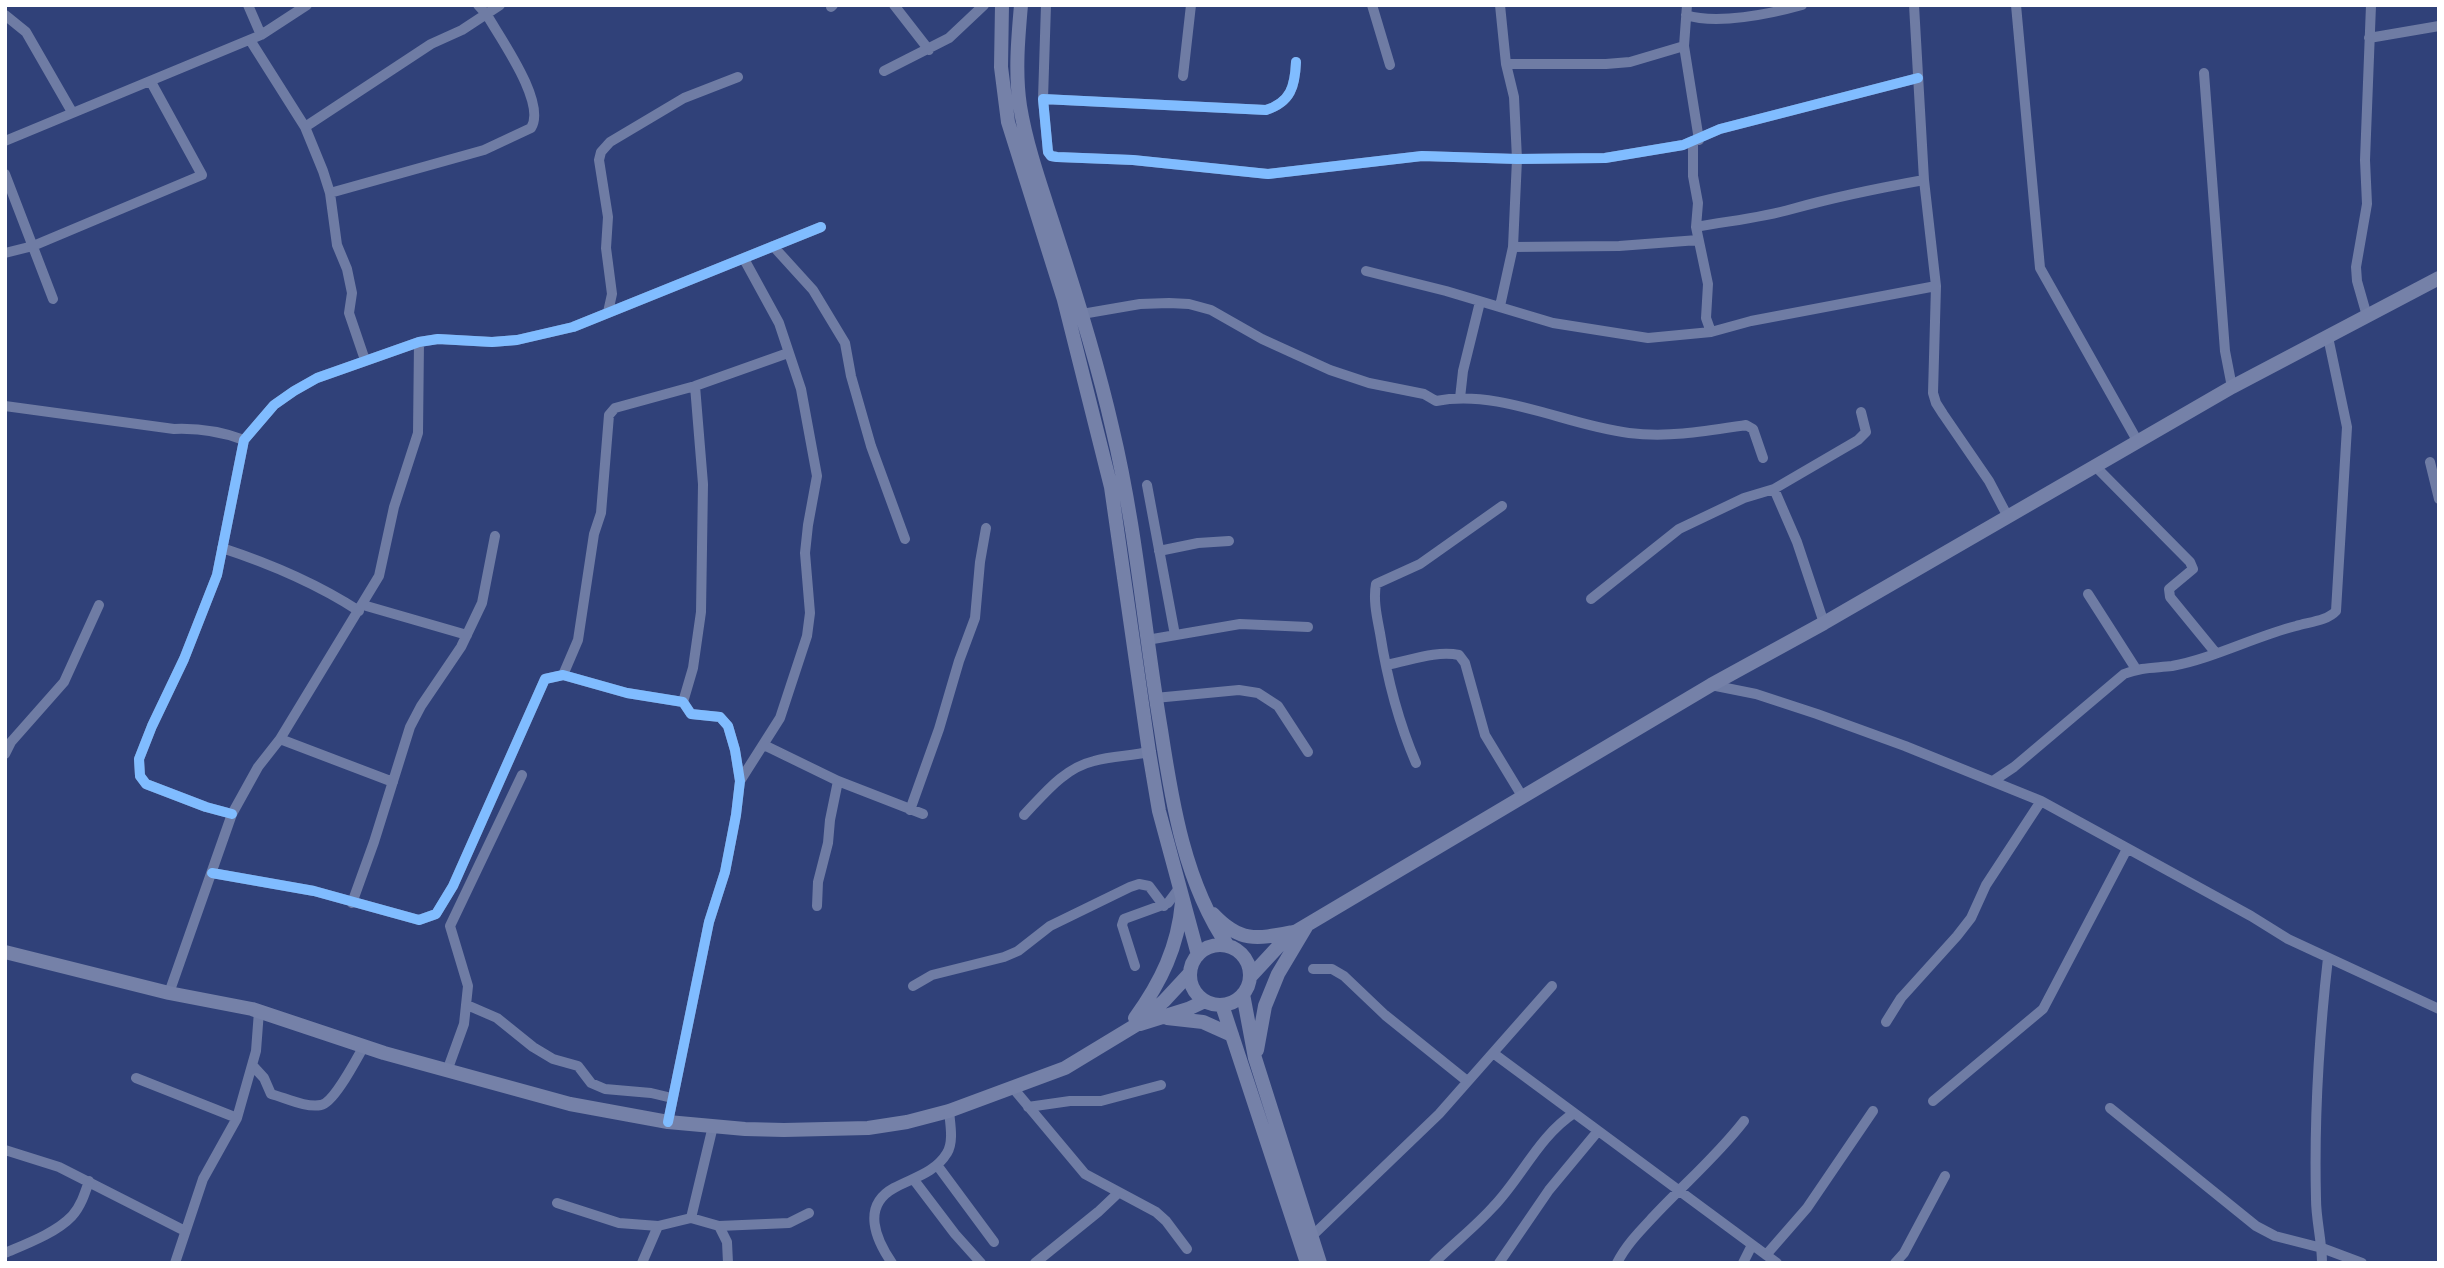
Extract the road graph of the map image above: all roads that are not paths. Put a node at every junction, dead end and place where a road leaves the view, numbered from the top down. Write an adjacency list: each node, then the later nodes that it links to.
1 (248, 5): 21 (street)
2 (307, 5): 21 (street)
3 (478, 5): 19 (street)
4 (500, 5): 19 (street)
5 (894, 5): 25 (street)
6 (984, 5): 25 (street)
7 (1002, 5): 107 (main road)
8 (1021, 5): 61 (main road)
9 (1046, 5): 35 (street)
10 (1191, 5): 31 (street)
11 (1372, 5): 28 (street)
12 (1500, 5): 27 (street)
13 (1802, 5): 17 (street)
14 (1914, 5): 33 (street)
15 (2016, 5): 74 (street)
16 (2371, 5): 22 (street)
17 (1687, 10): 24 (street)
18 (5, 15): 36 (street)
19 (487, 15): 37 (street); 43 (street)
20 (2439, 26): 22 (street)
21 (261, 35): 23 (street)
22 (2369, 38): 62 (street)
23 (250, 40): 34 (street); 37 (street)
24 (1684, 46): 27 (street); 39 (street)
25 (929, 50): 29 (street)
26 (1296, 62): 35 (street)
27 (1506, 64): 40 (street)
28 (1390, 65)
29 (884, 71)
30 (2204, 73): 69 (street)
31 (1183, 76)
32 (738, 77): 55 (street)
33 (1918, 78): 39 (street); 42 (street)
34 (151, 82): 36 (street); 47 (street)
35 (1043, 99): 40 (street)
36 (72, 112): 38 (street)
37 (304, 128): 43 (street)
38 (5, 141)
39 (1696, 141): 40 (street); 45 (street)
40 (1517, 159): 49 (street)
41 (5, 174): 47 (street)
42 (1923, 180): 45 (street); 54 (street)
43 (330, 193): 67 (street)
44 (821, 227): 48 (street)
45 (1696, 227): 46 (street)
46 (1698, 240): 49 (street); 63 (street)
47 (33, 246): 50 (street); 56 (street)
48 (773, 246): 51 (street); 85 (street)
49 (1513, 247): 59 (street)
50 (5, 253)
51 (744, 259): 58 (street); 66 (street)
52 (1366, 271): 57 (street)
53 (2439, 278): 62 (main road)
54 (1936, 286): 63 (street); 82 (street)
55 (612, 294): 58 (street); 60 (street)
56 (53, 299)
57 (1480, 302): 59 (street); 70 (street)
58 (622, 306): 60 (street)
59 (1500, 306): 63 (street)
60 (608, 312): 65 (street)
61 (1082, 314): 70 (street); 97 (main road)
62 (2367, 316): 64 (main road)
63 (1711, 332)
64 (2328, 337): 69 (main road); 98 (street)
65 (419, 342): 67 (street); 92 (street)
66 (788, 353): 68 (street); 106 (street)
67 (365, 360): 73 (street)
68 (695, 387): 101 (street); 104 (street)
69 (2232, 387): 74 (main road)
70 (1460, 398): 75 (street)
71 (5, 406): 73 (street)
72 (1861, 412): 79 (street)
73 (244, 440): 87 (street)
74 (2138, 442): 77 (main road)
75 (1763, 458)
76 (2430, 462): 80 (street)
77 (2095, 466): 82 (main road); 98 (street)
78 (1147, 485): 88 (street)
79 (1774, 489): 90 (street); 93 (street)
80 (2439, 499)
81 (1502, 506): 99 (street)
82 (2008, 517): 93 (main road)
83 (986, 528): 118 (street)
84 (495, 536): 95 (street)
85 (905, 539)
86 (1229, 541): 88 (street)
87 (222, 548): 92 (street); 119 (street)
88 (1159, 551): 96 (street)
89 (2088, 594): 100 (street)
90 (1591, 599)
91 (99, 605): 109 (street)
92 (361, 608): 95 (street); 105 (street)
93 (1824, 622): 102 (main road)
94 (1308, 627): 96 (street)
95 (467, 635): 115 (street)
96 (1175, 635): 97 (street)
97 (1147, 640): 103 (main road)
98 (2215, 652): 100 (street)
99 (1386, 665): 110 (street); 116 (street)
100 (2136, 669): 114 (street)
101 (563, 675): 104 (street); 126 (street)
102 (1711, 685): 114 (street); 116 (main road)
103 (1155, 698): 108 (street); 125 (main road)
104 (684, 702): 112 (street)
105 (280, 739): 115 (street); 119 (street)
106 (764, 745): 112 (street); 113 (street)
107 (1149, 752): 121 (street); 124 (main road)
108 (1308, 752)
109 (5, 754)
110 (1416, 763)
111 (522, 775): 144 (street)
112 (740, 781): 161 (street)
113 (838, 781): 118 (street); 127 (street)
114 (1993, 781): 117 (street)
115 (393, 782): 126 (street)
116 (1522, 796): 129 (main road)
117 (2041, 802): 122 (street); 149 (street)
118 (910, 810): 120 (street)
119 (232, 814): 123 (street)
120 (923, 814)
121 (1024, 815)
122 (2127, 849): 134 (street); 162 (street)
123 (212, 873): 126 (street); 141 (street)
124 (1181, 890): 128 (street); 133 (main road); 150 (main road)
125 (1202, 899): 130 (main road); 131 (main road)
126 (352, 903)
127 (817, 906)
128 (1164, 906): 135 (street); 139 (street)
129 (1308, 923): 130 (main road); 154 (main road)
130 (1291, 934): 131 (main road); 138 (main road)
131 (1231, 947): 133 (main road); 138 (main road)
132 (5, 952): 141 (main road)
133 (1198, 955): 137 (main road)
134 (2328, 958): 146 (street); 189 (street)
135 (1135, 966)
136 (1313, 969): 158 (street)
137 (1190, 973): 143 (main road); 150 (main road)
138 (1250, 978): 142 (main road)
139 (913, 986)
140 (1552, 986): 153 (street)
141 (169, 993): 147 (main road)
142 (1243, 994): 145 (main road); 154 (main road)
143 (1205, 1001): 145 (main road); 148 (main road)
144 (467, 1005): 156 (street); 161 (street)
145 (1222, 1005): 151 (main road)
146 (2439, 1009)
147 (259, 1011): 152 (main road); 155 (street)
148 (1162, 1017): 150 (main road); 151 (main road)
149 (1886, 1022)
150 (1130, 1029): 160 (main road)
151 (1232, 1035): 199 (main road)
152 (364, 1046): 155 (street); 156 (main road)
153 (1493, 1053): 158 (street); 167 (street)
154 (1255, 1058): 186 (main road)
155 (253, 1066): 168 (street)
156 (447, 1071): 170 (main road)
157 (136, 1078): 168 (street)
158 (1466, 1081): 186 (street)
159 (1161, 1085): 163 (street)
160 (1013, 1088): 163 (street); 165 (main road)
161 (672, 1098): 170 (street)
162 (1933, 1101)
163 (1028, 1107): 179 (street)
164 (2110, 1108): 189 (street)
165 (949, 1111): 171 (main road); 174 (street)
166 (1873, 1111): 192 (street)
167 (1574, 1113): 172 (street); 201 (street)
168 (237, 1118): 185 (street)
169 (1744, 1121): 178 (street)
170 (668, 1122): 171 (main road)
171 (713, 1126): 182 (street)
172 (1598, 1130): 178 (street); 202 (street)
173 (5, 1150): 177 (street)
174 (937, 1165): 176 (street); 187 (street)
175 (1945, 1176): 206 (street)
176 (914, 1180): 196 (street); 197 (street)
177 (89, 1181): 185 (street); 191 (street)
178 (1678, 1189): 188 (street); 203 (street)
179 (1118, 1193): 190 (street); 198 (street)
180 (557, 1203): 183 (street)
181 (809, 1213): 184 (street)
182 (691, 1218): 183 (street); 184 (street)
183 (657, 1226): 194 (street)
184 (719, 1226): 195 (street)
185 (185, 1231): 193 (street)
186 (1311, 1237): 200 (main road)
187 (994, 1242)
188 (1752, 1245): 192 (street); 204 (street)
189 (2322, 1248): 207 (street); 208 (street)
190 (1187, 1249)
191 (5, 1253)
192 (1766, 1255): 205 (street)
193 (175, 1263)
194 (642, 1263)
195 (728, 1263)
196 (892, 1263)
197 (981, 1263)
198 (1035, 1263)
199 (1307, 1263)
200 (1320, 1263)
201 (1433, 1263)
202 (1499, 1263)
203 (1617, 1263)
204 (1743, 1263)
205 (1777, 1263)
206 (1895, 1263)
207 (2322, 1263)
208 (2362, 1263)

